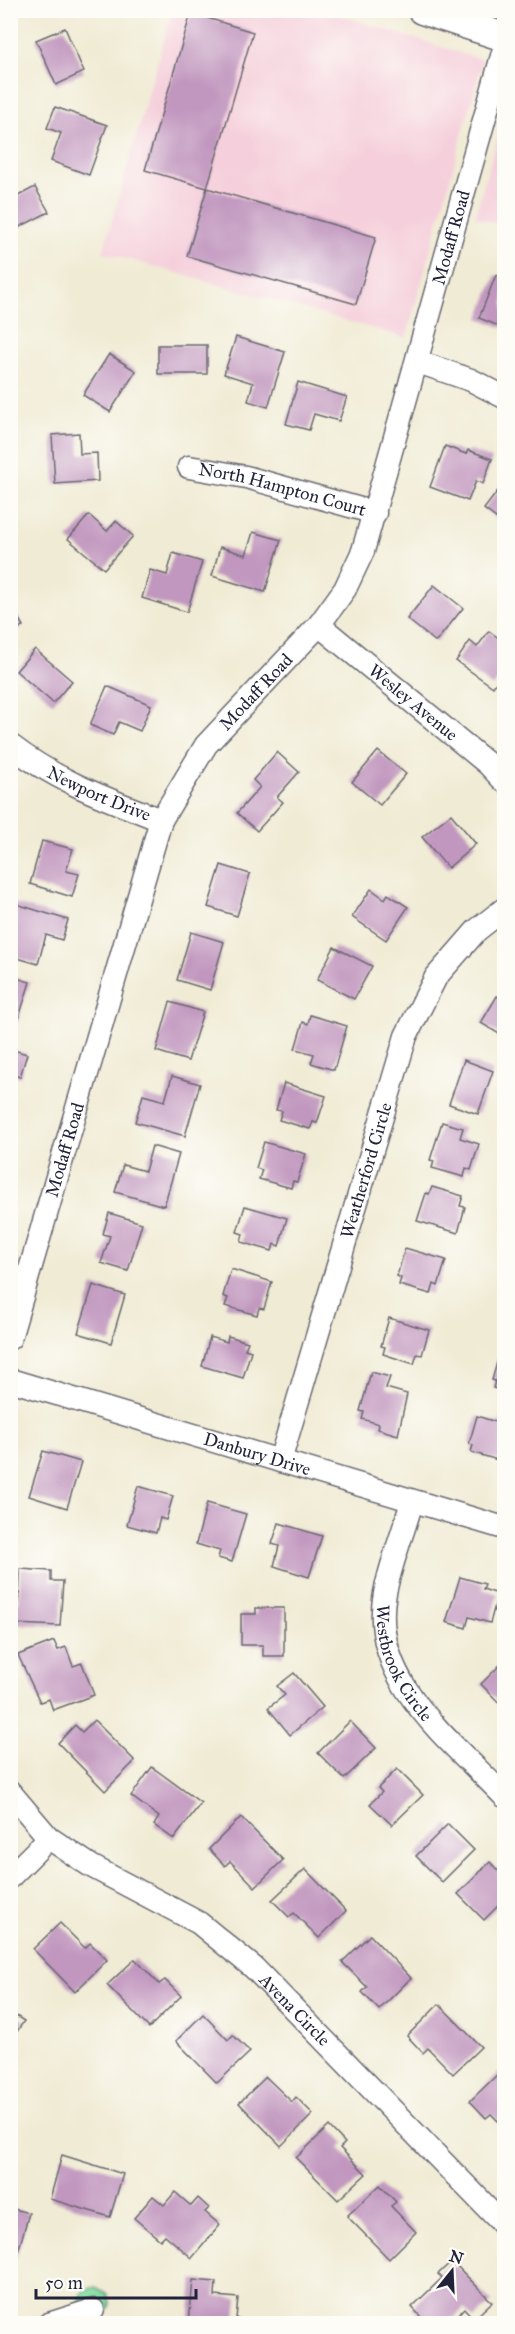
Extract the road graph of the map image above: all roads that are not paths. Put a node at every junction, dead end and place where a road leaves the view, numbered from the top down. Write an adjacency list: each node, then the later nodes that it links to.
1 (422, 10): 2 (street)
2 (504, 37)
3 (504, 49): 4 (street, Modaff Road)
4 (418, 362): 5 (street); 7 (street, Modaff Road)
5 (504, 397)
6 (189, 467): 7 (street, North Hampton Court)
7 (375, 513): 8 (street, Modaff Road)
8 (319, 625): 10 (street, Wesley Avenue); 11 (street, Modaff Road)
9 (10, 745): 11 (street, Newport Drive)
10 (504, 782)
11 (161, 820): 13 (street, Modaff Road)
12 (504, 909): 15 (street, Weatherford Circle)
13 (10, 1338)
14 (10, 1380): 15 (street, Danbury Drive)
15 (280, 1461): 16 (street, Danbury Drive)
16 (412, 1501): 17 (street, Danbury Drive); 19 (street, Westbrook Circle)
17 (504, 1528)
18 (10, 1792): 20 (street)
19 (504, 1796)
20 (49, 1838): 21 (street); 22 (street, Avena Circle)
21 (10, 1877)
22 (504, 2226)
23 (93, 2310): 24 (street)
24 (49, 2324)

